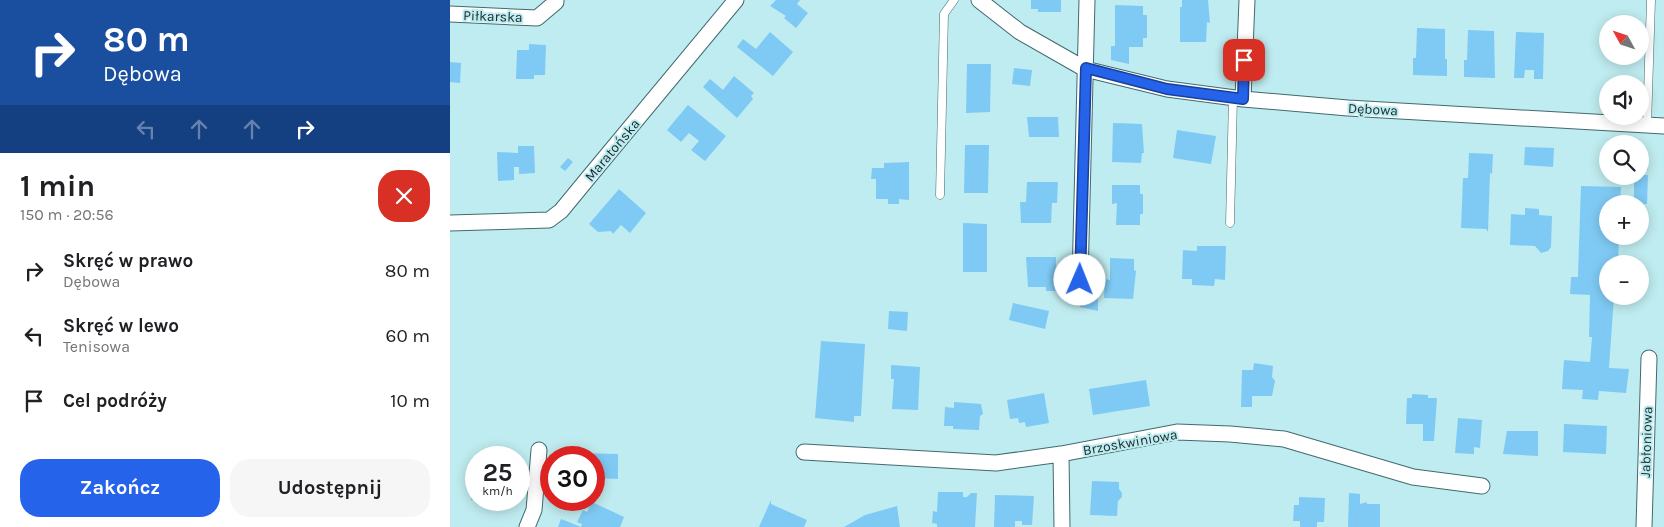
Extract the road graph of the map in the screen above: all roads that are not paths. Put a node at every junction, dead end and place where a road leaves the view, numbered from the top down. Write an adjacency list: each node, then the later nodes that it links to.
1 (556, 0): 8 (street, Piłkarska)
2 (736, 0): 16 (street, Maratońska)
3 (954, 0): 15 (lane)
4 (979, 0): 9 (street, Dębowa)
5 (1087, 0): 9 (street)
6 (1247, 0): 11 (street)
7 (1651, 0): 10 (lane)
8 (450, 14)
9 (1086, 68): 11 (street, Dębowa); 18 (street)
10 (1649, 75)
11 (1238, 99): 12 (street, Dębowa); 17 (lane)
12 (1599, 122)
13 (1647, 125): 14 (street, Dębowa)
14 (1664, 126)
15 (940, 195)
16 (450, 223)
17 (1230, 223)
18 (1080, 280)
19 (1649, 358): 26 (street, Jabłoniowa)
20 (539, 450): 24 (street)
21 (804, 452): 22 (street, Brzoskwiniowa)
22 (1061, 454): 23 (street, Brzoskwiniowa); 25 (street)
23 (1482, 486)
24 (527, 527)
25 (1062, 527)
26 (1644, 527)

